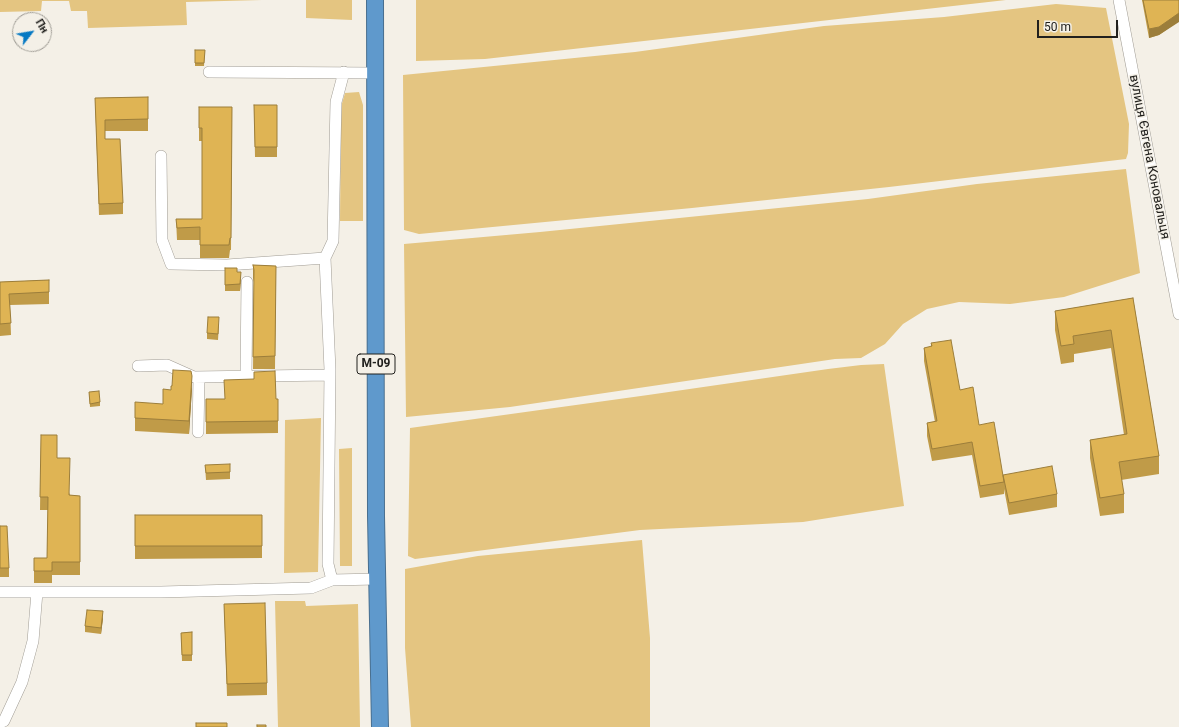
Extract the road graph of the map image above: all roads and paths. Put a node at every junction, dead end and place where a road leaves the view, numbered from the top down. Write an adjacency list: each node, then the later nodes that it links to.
1 (375, 0): 5 (highway, М-09)
2 (1119, 0): 9 (street, вулиця Євгена Коновальця)
3 (209, 72): 4 (street)
4 (344, 72): 5 (street); 7 (street)
5 (374, 73): 15 (highway, М-09)
6 (161, 156): 7 (street)
7 (325, 258): 11 (street)
8 (247, 282): 12 (street)
9 (1179, 314)
10 (138, 366): 13 (street)
11 (330, 375): 12 (street); 16 (street)
12 (246, 376): 13 (street)
13 (199, 377): 14 (street)
14 (198, 432)
15 (377, 579): 16 (street); 20 (highway, М-09)
16 (332, 580): 18 (street)
17 (0, 592): 18 (street)
18 (38, 592): 19 (street)
19 (0, 723)
20 (380, 727)

